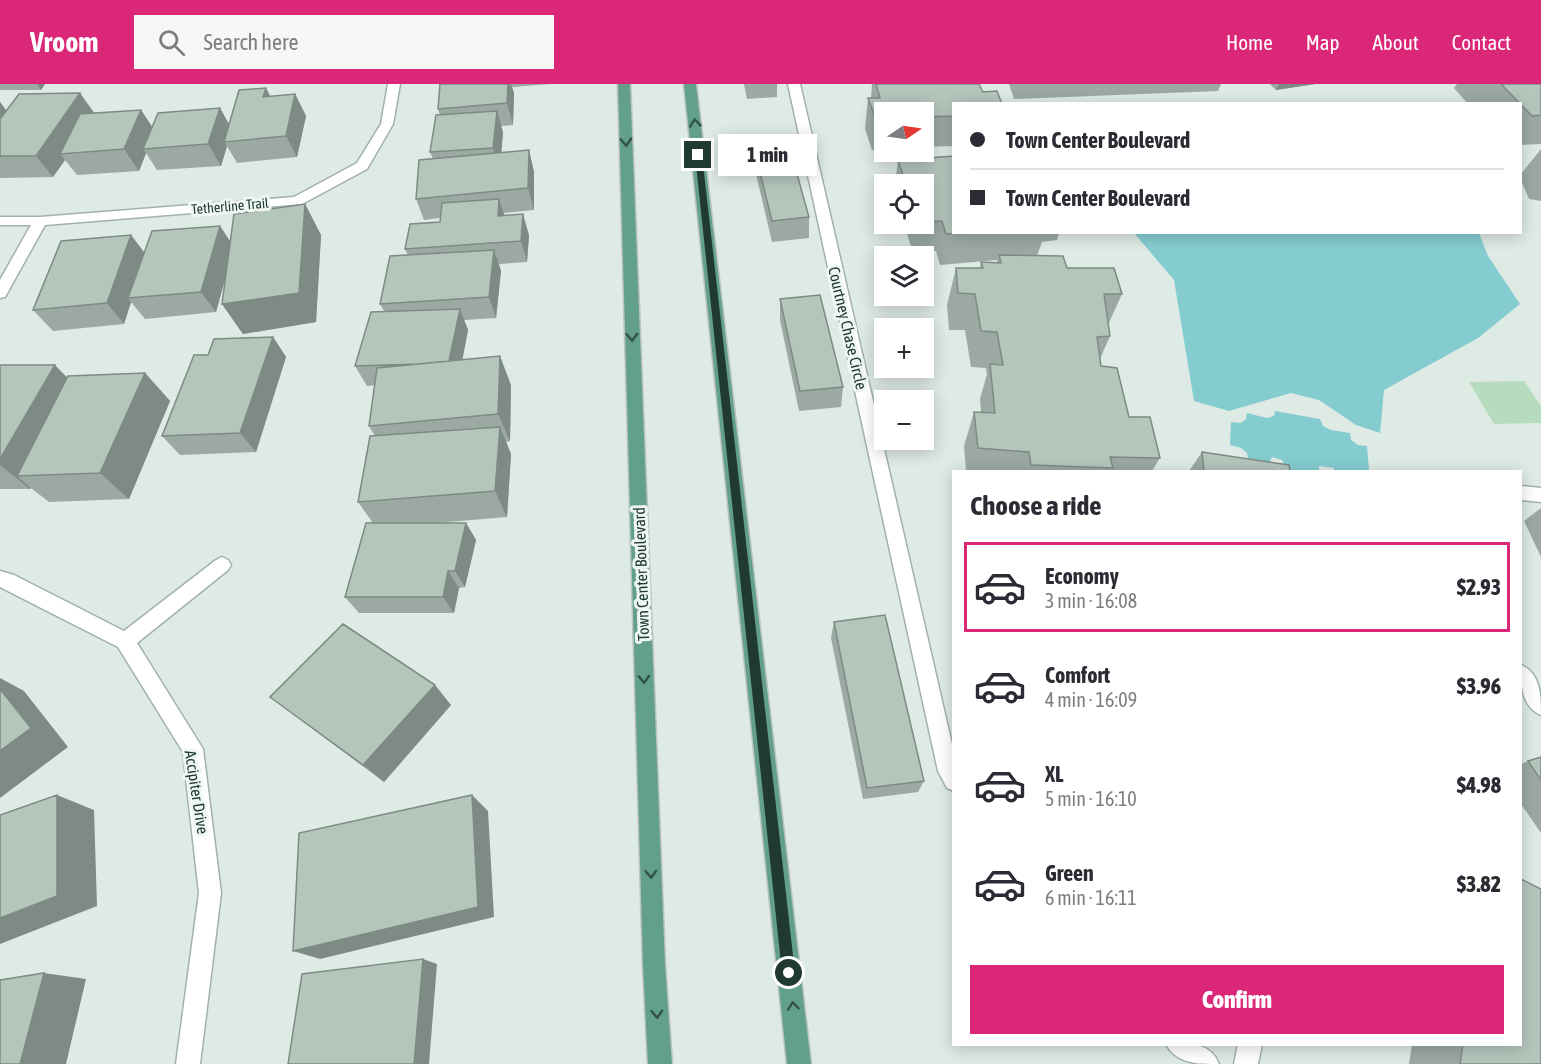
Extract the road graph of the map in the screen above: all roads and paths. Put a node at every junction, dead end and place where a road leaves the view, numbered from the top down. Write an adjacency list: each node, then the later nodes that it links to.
1 (394, 84): 6 (street, Tetherline Trail)
2 (624, 84): 19 (main road, Town Center Boulevard, one-way to 19)
3 (690, 84): 20 (main road, one-way to 3)
4 (794, 84): 15 (street, Courtney Chase Circle)
5 (0, 220): 6 (street, Tetherline Trail)
6 (40, 221): 7 (street)
7 (0, 293)
8 (1522, 492): 9 (street)
9 (1541, 495)
10 (222, 565): 12 (street)
11 (0, 579): 12 (street)
12 (125, 641): 18 (street, Accipiter Drive)
13 (1522, 676): 14 (street)
14 (1535, 705)
15 (952, 778)
16 (1181, 1046): 21 (street)
17 (1250, 1046): 22 (street)
18 (188, 1064)
19 (660, 1064)
20 (799, 1064)
21 (1207, 1064)
22 (1246, 1064)

